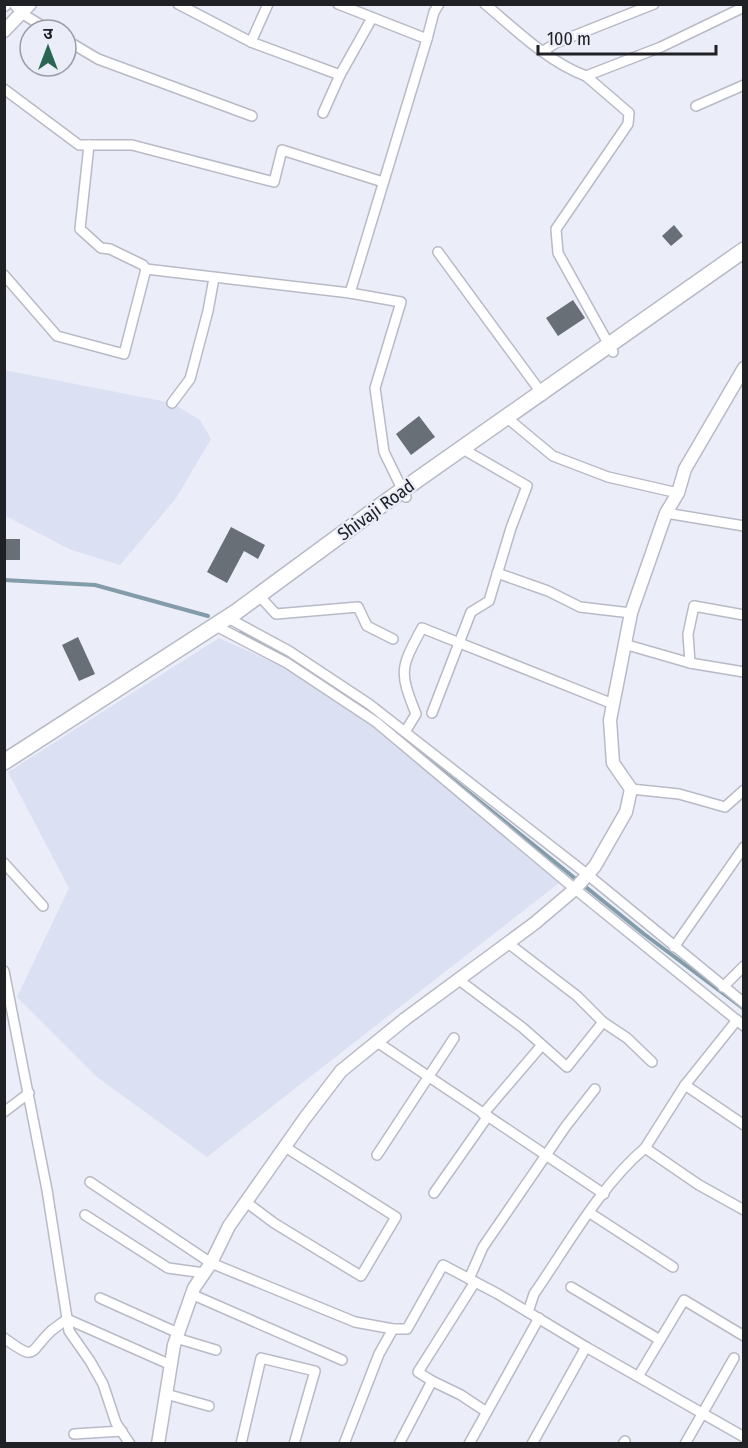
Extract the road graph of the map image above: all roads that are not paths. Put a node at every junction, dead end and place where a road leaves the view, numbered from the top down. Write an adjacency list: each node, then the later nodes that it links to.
1 (30, 4): 9 (street)
2 (178, 4): 14 (street)
3 (268, 4): 14 (street)
4 (338, 4): 11 (street)
5 (439, 4): 13 (street)
6 (485, 4): 16 (street)
7 (654, 4): 16 (street)
8 (744, 7): 18 (street)
9 (17, 9): 10 (street); 12 (street)
10 (31, 18)
11 (372, 18): 13 (street); 17 (street)
12 (4, 31)
13 (427, 39): 25 (street)
14 (251, 42): 17 (street)
15 (78, 47): 23 (street)
16 (543, 51): 18 (street)
17 (340, 75): 22 (street)
18 (586, 76): 33 (street)
19 (744, 85): 21 (street)
20 (4, 89): 24 (street)
21 (696, 106)
22 (323, 113)
23 (252, 116)
24 (89, 145): 25 (street); 29 (street)
25 (383, 182): 32 (street)
26 (744, 250): 33 (main road, Shivaji Road)
27 (438, 252): 35 (street)
28 (744, 259): 33 (main road)
29 (146, 269): 30 (street); 31 (street)
30 (4, 275)
31 (214, 278): 32 (street); 36 (street)
32 (351, 293): 40 (street)
33 (611, 348): 35 (main road, Shivaji Road)
34 (744, 368): 39 (street)
35 (544, 395): 37 (main road); 38 (main road, Shivaji Road)
36 (172, 403)
37 (512, 422): 38 (main road); 39 (street)
38 (466, 450): 40 (main road, Shivaji Road); 43 (street)
39 (678, 493): 41 (street)
40 (404, 494): 44 (main road); 47 (main road, Shivaji Road)
41 (666, 513): 42 (street); 45 (street)
42 (744, 526)
43 (497, 573): 45 (street); 50 (street)
44 (263, 600): 47 (main road); 48 (street)
45 (631, 613): 49 (street)
46 (744, 615): 51 (street)
47 (225, 624): 55 (street); 56 (main road, Shivaji Road); 62 (street)
48 (393, 639)
49 (624, 644): 51 (street); 53 (street)
50 (458, 645): 53 (street); 54 (street); 55 (street)
51 (690, 663): 52 (street)
52 (744, 672)
53 (613, 704): 57 (street)
54 (432, 713)
55 (405, 732): 61 (street)
56 (5, 767)
57 (631, 789): 58 (street); 61 (street)
58 (744, 790)
59 (744, 847): 65 (street)
60 (4, 863): 63 (street)
61 (587, 875): 62 (street); 65 (street)
62 (576, 888): 64 (street); 72 (street)
63 (43, 906)
64 (508, 943): 68 (street); 71 (street)
65 (674, 947): 69 (street)
66 (744, 966): 69 (street)
67 (4, 971): 80 (street)
68 (459, 980): 74 (street); 75 (street)
69 (723, 987): 70 (street)
70 (744, 1003)
71 (603, 1022): 75 (street); 76 (street)
72 (740, 1023): 78 (street)
73 (454, 1038): 77 (street)
74 (377, 1042): 77 (street); 84 (street)
75 (542, 1045): 82 (street)
76 (652, 1062)
77 (428, 1078): 82 (street); 87 (street)
78 (685, 1085): 83 (street); 85 (street)
79 (595, 1089): 86 (street)
80 (29, 1093): 81 (street); 103 (street)
81 (4, 1112)
82 (486, 1115): 86 (street); 89 (street)
83 (744, 1125)
84 (285, 1147): 91 (street); 91 (street)
85 (645, 1148): 90 (street); 92 (street)
86 (546, 1154): 90 (street); 97 (street)
87 (377, 1155)
88 (90, 1182): 96 (street)
89 (434, 1193)
90 (604, 1194): 93 (street)
91 (246, 1202): 96 (street)
92 (744, 1210)
93 (590, 1213): 95 (street); 101 (street)
94 (85, 1215): 96 (street)
95 (673, 1267)
96 (207, 1268): 99 (street); 104 (street)
97 (472, 1280): 101 (street); 104 (street); 115 (street)
98 (571, 1287): 108 (street)
99 (191, 1294): 105 (street); 112 (street)
100 (100, 1298): 105 (street)
101 (528, 1312): 102 (street)
102 (538, 1318): 109 (street); 118 (street)
103 (67, 1319): 107 (street); 113 (street); 120 (street)
104 (393, 1329): 127 (street)
105 (177, 1336): 110 (street); 113 (street)
106 (744, 1336): 108 (street)
107 (4, 1338)
108 (660, 1340): 114 (street)
109 (586, 1347): 114 (street); 130 (street)
110 (216, 1350)
111 (734, 1358): 119 (street)
112 (342, 1360)
113 (171, 1365): 116 (street)
114 (639, 1375): 119 (street)
115 (432, 1381): 118 (street); 128 (street)
116 (166, 1394): 117 (street); 124 (street)
117 (209, 1406)
118 (485, 1412): 129 (street)
119 (701, 1414): 122 (street); 131 (street)
120 (122, 1431): 121 (street); 123 (street)
121 (74, 1434)
122 (744, 1437)
123 (130, 1443)
124 (158, 1443)
125 (241, 1443): 126 (street)
126 (294, 1443)
127 (344, 1443)
128 (399, 1443)
129 (469, 1443)
130 (532, 1443)
131 (685, 1443)

